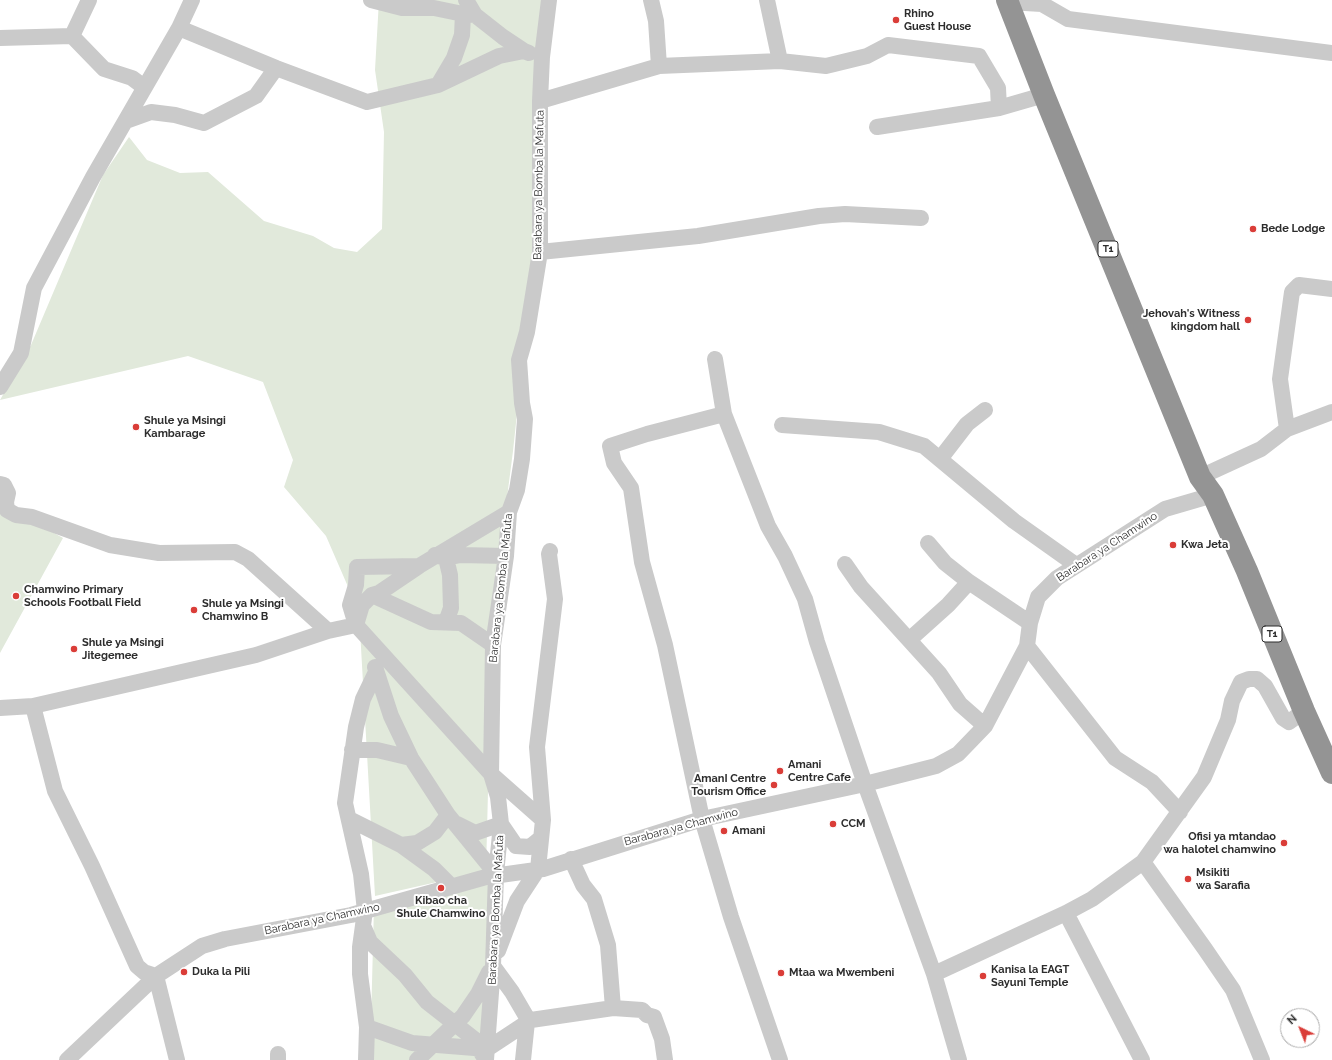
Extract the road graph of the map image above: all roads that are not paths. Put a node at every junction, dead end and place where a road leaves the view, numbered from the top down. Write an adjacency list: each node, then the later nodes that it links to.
1 (89, 0): 10 (street)
2 (192, 0): 9 (street)
3 (371, 0): 8 (street)
4 (549, 0): 14 (street, Barabara ya Bomba la Mafuta)
5 (651, 0): 16 (street)
6 (767, 0): 15 (street)
7 (1008, 1): 13 (street); 20 (highway, T1)
8 (468, 10): 12 (street); 18 (street)
9 (179, 28): 17 (street); 19 (street)
10 (72, 36): 11 (street); 19 (street)
11 (0, 38)
12 (524, 51): 14 (street); 18 (street)
13 (1332, 53)
14 (542, 57): 21 (street, Barabara ya Bomba la Mafuta)
15 (780, 61): 16 (street); 22 (street)
16 (659, 66): 21 (street)
17 (276, 68): 18 (street); 23 (street)
18 (438, 85)
19 (144, 87): 23 (street)
20 (1044, 95): 22 (street); 36 (highway, T1)
21 (540, 101): 26 (street, Barabara ya Bomba la Mafuta)
22 (999, 108): 24 (street)
23 (126, 122): 29 (street)
24 (877, 127)
25 (921, 218): 26 (street)
26 (540, 252): 39 (street, Barabara ya Bomba la Mafuta)
27 (1332, 289): 34 (street)
28 (715, 359): 32 (street)
29 (0, 387)
30 (985, 410): 35 (street)
31 (1332, 412): 34 (street)
32 (724, 414): 68 (street); 72 (street)
33 (782, 426): 35 (street)
34 (1287, 429): 36 (street)
35 (940, 459): 45 (street)
36 (1200, 478): 38 (highway, T1)
37 (0, 484): 52 (street)
38 (1213, 495): 45 (street, Barabara ya Chamwino); 62 (highway, T1)
39 (509, 512): 42 (street, Barabara ya Bomba la Mafuta); 43 (street)
40 (928, 543): 47 (street)
41 (550, 551): 73 (street)
42 (506, 556): 43 (street); 55 (street, Barabara ya Bomba la Mafuta)
43 (440, 557): 46 (street); 49 (street)
44 (845, 564): 54 (street)
45 (1076, 565): 50 (street, Barabara ya Chamwino)
46 (419, 566): 48 (street); 51 (street)
47 (969, 582): 50 (street); 54 (street)
48 (372, 595): 49 (street); 51 (street)
49 (446, 622): 55 (street)
50 (1030, 623): 56 (street, Barabara ya Chamwino)
51 (356, 625): 52 (street); 53 (street)
52 (328, 631): 60 (street)
53 (370, 639): 57 (street); 58 (street)
54 (909, 640): 63 (street)
55 (493, 645): 67 (street, Barabara ya Bomba la Mafuta)
56 (1027, 646): 63 (street, Barabara ya Chamwino); 69 (street)
57 (376, 672): 59 (street); 64 (street)
58 (408, 682): 59 (street); 67 (street)
59 (383, 695): 65 (street)
60 (33, 706): 61 (street); 87 (street)
61 (0, 708)
62 (1304, 711): 66 (highway, T1); 69 (street)
63 (985, 726): 68 (street, Barabara ya Chamwino)
64 (352, 750): 65 (street); 70 (street)
65 (412, 758): 71 (street)
66 (1332, 773)
67 (491, 774): 73 (street); 74 (street, Barabara ya Bomba la Mafuta)
68 (865, 784): 72 (street, Barabara ya Chamwino); 86 (street)
69 (1180, 812): 78 (street)
70 (349, 818): 76 (street); 82 (street)
71 (451, 819): 74 (street); 76 (street); 80 (street)
72 (702, 819): 77 (street, Barabara ya Chamwino); 102 (street)
73 (543, 820): 75 (street)
74 (501, 824): 75 (street); 80 (street, Barabara ya Bomba la Mafuta)
75 (541, 838): 79 (street)
76 (400, 845): 81 (street)
77 (571, 859): 79 (street, Barabara ya Chamwino); 88 (street)
78 (1143, 862): 83 (street); 105 (street)
79 (538, 869): 80 (street, Barabara ya Chamwino); 85 (street)
80 (496, 874): 81 (street, Barabara ya Chamwino); 85 (street, Barabara ya Bomba la Mafuta)
81 (451, 886): 82 (street, Barabara ya Chamwino)
82 (366, 911): 84 (street); 87 (street, Barabara ya Chamwino)
83 (1066, 913): 86 (street); 104 (street)
84 (364, 928): 91 (street); 92 (street)
85 (493, 966): 89 (street, Barabara ya Bomba la Mafuta); 90 (street); 91 (street)
86 (934, 974): 103 (street)
87 (156, 976): 97 (street, Barabara ya Chamwino); 98 (street)
88 (613, 1008): 90 (street); 101 (street)
89 (489, 1021): 93 (street); 95 (street, Barabara ya Bomba la Mafuta)
90 (527, 1022): 93 (street); 96 (street)
91 (454, 1025): 94 (street); 95 (street)
92 (367, 1027): 94 (street); 99 (street)
93 (503, 1038): 95 (street); 96 (street)
94 (430, 1045): 95 (street); 100 (street)
95 (483, 1056)
96 (522, 1059)
97 (67, 1060)
98 (177, 1060)
99 (366, 1060)
100 (417, 1060)
101 (665, 1060)
102 (780, 1060)
103 (959, 1060)
104 (1142, 1060)
105 (1262, 1060)

